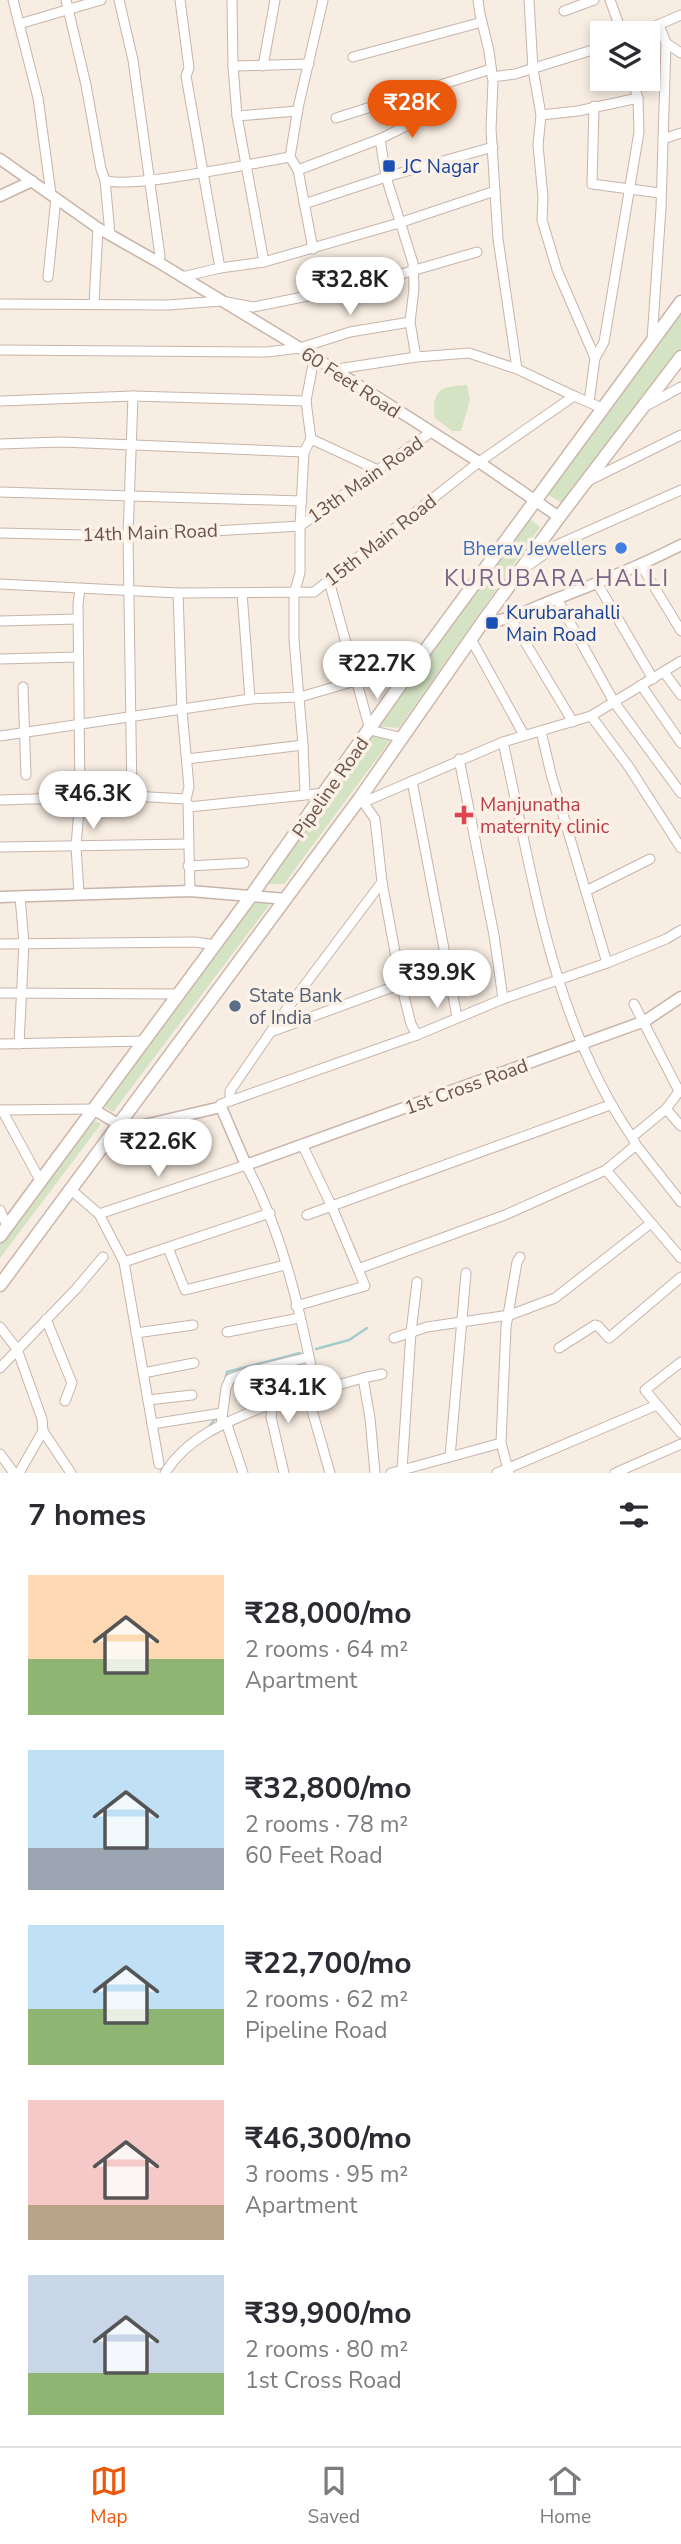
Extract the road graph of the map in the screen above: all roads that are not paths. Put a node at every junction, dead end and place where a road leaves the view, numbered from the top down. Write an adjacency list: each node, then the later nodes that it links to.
1 (13, 0): 18 (street)
2 (66, 0): 13 (street)
3 (101, 0): 13 (street)
4 (119, 0): 49 (street)
5 (180, 0): 46 (street)
6 (232, 0): 26 (street)
7 (275, 0): 27 (street)
8 (323, 0): 25 (street)
9 (478, 0): 17 (street)
10 (529, 0): 28 (street)
11 (594, 0): 14 (street)
12 (610, 0): 16 (street)
13 (68, 11): 18 (street); 48 (street)
14 (564, 11)
15 (681, 15): 19 (street)
16 (618, 21)
17 (482, 22): 24 (street); 29 (street)
18 (19, 24): 54 (street)
19 (660, 25)
20 (660, 28): 21 (street)
21 (666, 43): 23 (street); 40 (street)
22 (590, 51): 28 (street)
23 (681, 53)
24 (353, 57)
25 (309, 64): 27 (street); 33 (street)
26 (233, 66): 27 (street); 36 (street)
27 (263, 66)
28 (533, 69): 29 (street); 35 (street)
29 (491, 73): 37 (street); 41 (street)
30 (636, 91): 31 (street)
31 (638, 98): 32 (street); 52 (street)
32 (594, 106): 35 (street); 52 (street)
33 (298, 111): 36 (street); 42 (street)
34 (430, 114): 39 (street)
35 (541, 115): 78 (street)
36 (237, 116): 44 (street)
37 (336, 118)
38 (681, 134): 40 (street)
39 (380, 139): 45 (street); 47 (street)
40 (663, 139): 53 (street)
41 (493, 147): 47 (street); 51 (street)
42 (290, 157): 44 (street); 45 (street)
43 (0, 159): 50 (street, 60 Feet Road)
44 (248, 164): 46 (street); 63 (street)
45 (298, 170): 56 (street)
46 (203, 172): 49 (street); 64 (street)
47 (386, 177): 56 (street); 57 (street)
48 (106, 180): 49 (street); 59 (street)
49 (149, 180): 62 (street)
50 (32, 181): 54 (street, 60 Feet Road); 55 (street)
51 (495, 191): 57 (street); 80 (street)
52 (628, 191): 53 (street); 78 (street)
53 (660, 193): 73 (street)
54 (53, 196): 58 (street, 60 Feet Road); 67 (street)
55 (0, 197)
56 (304, 204): 60 (street)
57 (399, 223): 60 (street); 65 (street)
58 (98, 228): 59 (street, 60 Feet Road); 71 (street)
59 (110, 234): 62 (street, 60 Feet Road)
60 (313, 249): 63 (street)
61 (478, 252): 65 (street)
62 (158, 262): 66 (street, 60 Feet Road)
63 (264, 262): 64 (street)
64 (220, 268): 66 (street)
65 (413, 271): 68 (street); 72 (street)
66 (182, 276): 68 (street, 60 Feet Road)
67 (48, 277)
68 (221, 301): 71 (street); 74 (street, 60 Feet Road)
69 (681, 302): 73 (main road, Pipeline Road)
70 (0, 304): 71 (street)
71 (94, 304)
72 (410, 322): 74 (street); 76 (street)
73 (652, 340): 88 (main road, Pipeline Road)
74 (300, 348): 75 (street); 79 (street, 60 Feet Road)
75 (0, 350)
76 (416, 357): 80 (street); 81 (street)
77 (681, 357): 89 (main road, Pipeline Road)
78 (595, 358): 87 (street)
79 (314, 359): 81 (street, 60 Feet Road); 86 (street)
80 (517, 369): 84 (street)
81 (331, 370): 90 (street, 60 Feet Road)
82 (681, 387): 89 (street)
83 (133, 396): 85 (street); 86 (street); 94 (street)
84 (574, 396): 87 (street); 96 (street, 15th Main Road)
85 (0, 401)
86 (306, 401): 92 (street)
87 (589, 402): 88 (street)
88 (602, 408): 102 (main road, Pipeline Road)
89 (641, 409): 98 (main road, Pipeline Road)
90 (431, 432): 96 (street, 60 Feet Road); 97 (street, 13th Main Road)
91 (681, 435): 98 (street)
92 (311, 439): 95 (street); 97 (street)
93 (0, 444): 94 (street)
94 (132, 447): 95 (street); 101 (street)
95 (304, 452): 103 (street)
96 (479, 462): 102 (street, 60 Feet Road); 111 (street, 15th Main Road)
97 (378, 470): 105 (street, 13th Main Road)
98 (585, 482): 104 (main road, Pipeline Road)
99 (681, 490): 110 (street)
100 (0, 492): 101 (street)
101 (131, 495): 103 (street); 107 (street)
102 (535, 500): 104 (street, 60 Feet Road); 130 (main road, Pipeline Road)
103 (302, 501): 105 (street)
104 (559, 517): 110 (main road, Pipeline Road)
105 (300, 526): 107 (street, 14th Main Road); 118 (street)
106 (0, 533): 107 (street, 14th Main Road)
107 (128, 536): 115 (street)
108 (681, 544): 109 (street)
109 (641, 565): 112 (street); 124 (street)
110 (522, 569): 123 (main road, Pipeline Road)
111 (329, 581): 118 (street, 15th Main Road); 132 (street)
112 (597, 583): 119 (street); 131 (street)
113 (0, 584): 114 (street, 15th Main Road)
114 (80, 589): 115 (street, 15th Main Road); 121 (street)
115 (129, 591): 116 (street, 15th Main Road); 141 (street)
116 (178, 593): 117 (street, 15th Main Road); 139 (street)
117 (242, 593): 118 (street, 15th Main Road); 137 (street)
118 (295, 594): 136 (street)
119 (557, 599): 120 (street); 138 (street)
120 (510, 617): 123 (street); 142 (street)
121 (78, 620): 122 (street); 126 (street)
122 (0, 621)
123 (482, 624): 125 (main road, Pipeline Road)
124 (681, 631)
125 (471, 639): 147 (street); 149 (main road, Pipeline Road)
126 (78, 657): 127 (street); 143 (street)
127 (0, 659)
128 (681, 661): 129 (street)
129 (664, 672): 131 (street); 135 (street)
130 (408, 674): 132 (street); 144 (main road, Pipeline Road)
131 (653, 679): 133 (street)
132 (355, 681): 136 (street); 144 (street)
133 (641, 685): 138 (street); 151 (street)
134 (23, 687): 146 (street)
135 (681, 695)
136 (300, 696): 137 (street); 152 (street)
137 (250, 699): 139 (street)
138 (614, 702): 140 (street); 158 (street)
139 (181, 711): 141 (street); 153 (street)
140 (591, 716): 142 (street); 168 (street)
141 (129, 718): 143 (street); 160 (street)
142 (573, 722): 145 (street)
143 (79, 724): 146 (street); 161 (street)
144 (370, 730): 149 (street); 157 (main road, Pipeline Road)
145 (541, 731): 147 (street); 174 (street)
146 (24, 732): 148 (street); 155 (street)
147 (524, 735): 150 (street)
148 (0, 736)
149 (403, 738): 163 (main road, Pipeline Road)
150 (503, 742): 154 (street); 185 (street)
151 (681, 743)
152 (303, 745): 153 (street); 159 (street)
153 (187, 759): 164 (street)
154 (459, 759): 156 (street); 191 (street)
155 (26, 775)
156 (412, 781): 163 (street); 193 (street)
157 (325, 793): 159 (street); 176 (main road, Pipeline Road)
158 (681, 793)
159 (305, 794): 164 (street)
160 (132, 796): 161 (street); 164 (street)
161 (80, 798): 162 (street); 166 (street)
162 (0, 800)
163 (362, 800): 172 (street); 179 (main road, Pipeline Road)
164 (187, 803): 165 (street)
165 (187, 844): 166 (street); 171 (street)
166 (76, 846): 167 (street); 175 (street)
167 (0, 847)
168 (681, 848)
169 (650, 859): 174 (street)
170 (244, 863): 171 (street)
171 (188, 866): 173 (street)
172 (382, 883): 186 (street); 195 (street)
173 (190, 891): 175 (street); 176 (street)
174 (586, 891): 184 (street)
175 (79, 894): 178 (street)
176 (251, 896): 179 (street); 183 (main road, Pipeline Road)
177 (0, 897): 178 (street)
178 (20, 897): 181 (street)
179 (286, 899): 207 (main road, Pipeline Road)
180 (681, 930): 184 (street)
181 (24, 943): 182 (street); 183 (street); 188 (street)
182 (0, 944)
183 (215, 945): 189 (main road, Pipeline Road)
184 (607, 963): 185 (street)
185 (557, 980): 191 (street); 198 (street)
186 (401, 984): 195 (street); 196 (street)
187 (0, 993): 188 (street)
188 (22, 993): 189 (street); 200 (street)
189 (180, 994): 197 (main road, Pipeline Road)
190 (681, 997): 194 (street, 1st Cross Road)
191 (503, 999): 193 (street)
192 (634, 1004): 194 (street)
193 (457, 1017): 196 (street)
194 (645, 1021): 198 (street, 1st Cross Road); 201 (street)
195 (272, 1031): 202 (street)
196 (416, 1035): 202 (street)
197 (145, 1041): 200 (street); 204 (main road, Pipeline Road)
198 (582, 1043): 203 (street); 210 (street, 1st Cross Road)
199 (0, 1044): 200 (street)
200 (19, 1044)
201 (680, 1090): 205 (street)
202 (225, 1104): 207 (street); 211 (street)
203 (610, 1105): 209 (street); 216 (street)
204 (93, 1109): 206 (street); 207 (street); 213 (main road, Pipeline Road)
205 (666, 1109): 208 (street); 209 (street)
206 (1, 1110): 213 (street)
207 (118, 1124): 214 (main road, Pipeline Road)
208 (681, 1126)
209 (634, 1141): 212 (street); 215 (street)
210 (302, 1144): 211 (street, 1st Cross Road); 216 (street)
211 (246, 1165): 218 (street); 219 (street)
212 (606, 1170): 221 (street); 229 (street)
213 (41, 1182): 222 (main road, Pipeline Road)
214 (70, 1189): 219 (street); 233 (main road, Pipeline Road)
215 (681, 1202)
216 (332, 1207): 220 (street); 229 (street)
217 (0, 1210): 222 (street)
218 (270, 1213): 223 (street); 228 (street)
219 (99, 1214): 227 (street)
220 (307, 1215)
221 (651, 1223): 226 (street); 235 (street)
222 (4, 1231)
223 (168, 1248): 227 (street); 228 (street)
224 (103, 1256): 237 (street)
225 (520, 1257): 235 (street)
226 (681, 1258)
227 (124, 1262): 243 (street)
228 (285, 1265): 234 (street)
229 (359, 1269): 234 (street)
230 (466, 1273): 238 (street)
231 (681, 1277): 245 (street)
232 (417, 1282): 242 (street)
233 (0, 1285)
234 (296, 1306): 236 (street)
235 (510, 1315): 238 (street); 264 (street)
236 (299, 1318): 241 (street); 247 (street)
237 (46, 1319): 246 (street); 257 (street)
238 (463, 1321): 242 (street); 267 (street)
239 (193, 1325): 243 (street)
240 (0, 1327): 246 (street)
241 (226, 1332)
242 (411, 1332): 244 (street); 269 (street)
243 (136, 1333): 251 (street)
244 (394, 1338)
245 (559, 1348)
246 (17, 1349): 250 (street); 262 (street)
247 (309, 1357): 254 (street); 260 (street)
248 (681, 1362): 259 (street)
249 (194, 1363): 251 (street)
250 (0, 1368)
251 (143, 1373): 256 (street)
252 (382, 1374): 253 (street)
253 (363, 1378): 254 (street); 277 (street)
254 (312, 1392): 258 (street); 276 (street)
255 (192, 1395): 256 (street)
256 (148, 1400): 261 (street)
257 (65, 1401)
258 (272, 1403): 260 (street); 275 (street)
259 (657, 1405): 263 (street); 270 (street)
260 (223, 1420): 261 (street); 273 (street); 274 (street)
261 (152, 1424): 268 (street)
262 (43, 1431): 271 (street); 272 (street)
263 (681, 1433)
264 (501, 1443): 267 (street); 270 (street)
265 (681, 1444): 280 (street)
266 (0, 1454): 271 (street)
267 (450, 1457): 269 (street)
268 (159, 1464)
269 (402, 1470): 278 (street)
270 (508, 1471): 279 (street)
271 (17, 1473)
272 (71, 1473)
273 (165, 1473)
274 (243, 1473)
275 (284, 1473)
276 (330, 1473)
277 (375, 1473)
278 (391, 1473)
279 (497, 1473)
280 (615, 1473)

